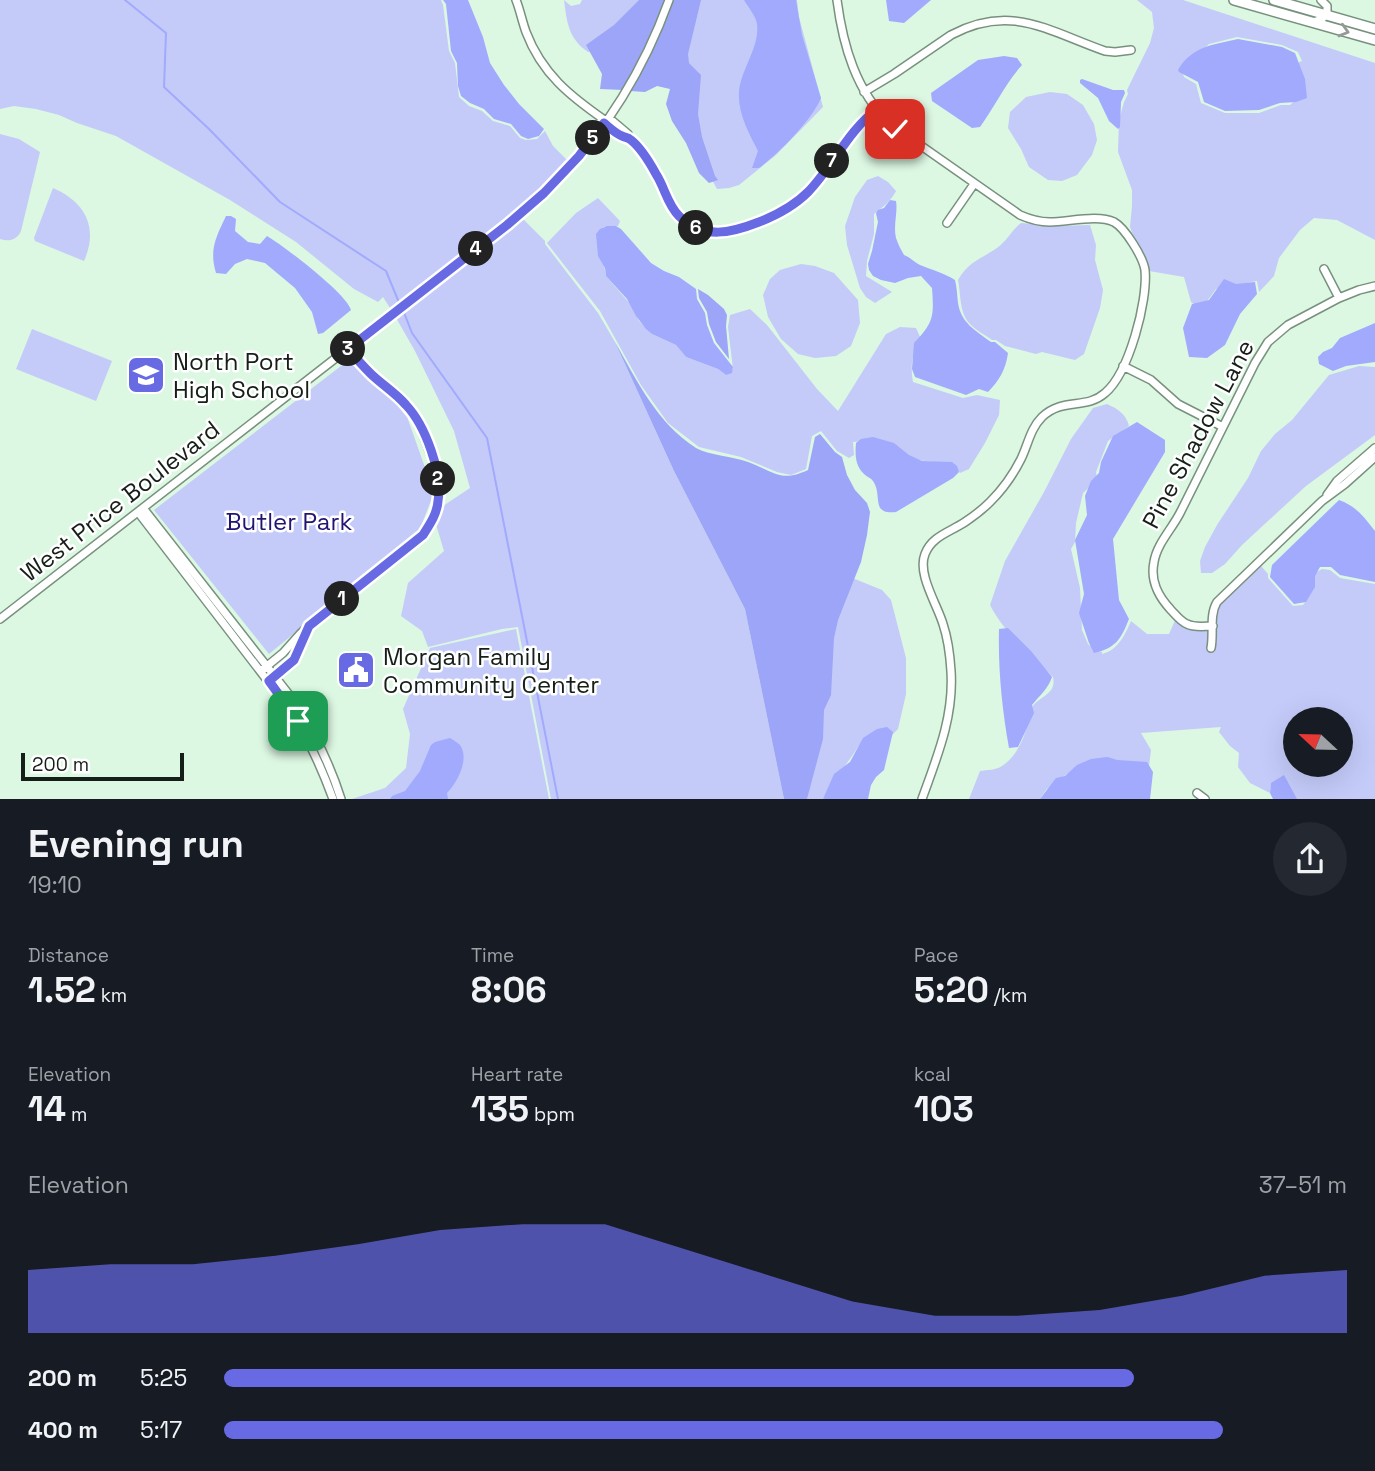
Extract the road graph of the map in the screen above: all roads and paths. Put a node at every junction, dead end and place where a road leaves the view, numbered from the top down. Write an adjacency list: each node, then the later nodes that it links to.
1 (516, 0): 14 (street)
2 (669, 0): 14 (street, West Price Boulevard)
3 (837, 0): 12 (street)
4 (1234, 0): 8 (main road)
5 (1274, 0): 7 (main road)
6 (1321, 0): 7 (street)
7 (1326, 15): 8 (street); 9 (main road)
8 (1312, 22): 10 (main road, one-way to 10)
9 (1375, 29)
10 (1375, 40)
11 (1131, 50): 12 (street)
12 (864, 92): 13 (street)
13 (876, 110): 14 (street); 15 (street)
14 (606, 121): 20 (street, West Price Boulevard)
15 (974, 184): 16 (street); 21 (street)
16 (947, 223)
17 (1324, 268): 19 (street)
18 (1375, 286): 19 (street, Pine Shadow Lane)
19 (1339, 298): 24 (street, Pine Shadow Lane)
20 (348, 349): 28 (street, West Price Boulevard); 30 (street)
21 (1123, 366): 23 (street); 24 (street)
22 (1046, 402): 23 (street)
23 (1051, 410): 37 (street)
24 (1223, 427): 31 (street, Pine Shadow Lane)
25 (1375, 448): 27 (street)
26 (1375, 457): 27 (street)
27 (1322, 501): 31 (street)
28 (140, 510): 29 (street, West Price Boulevard); 33 (street)
29 (0, 619)
30 (309, 626): 33 (street); 34 (street)
31 (1213, 626): 32 (street)
32 (1210, 649)
33 (264, 668): 34 (street)
34 (272, 679): 36 (street)
35 (1197, 793): 38 (street)
36 (339, 798)
37 (922, 799)
38 (1205, 799)

